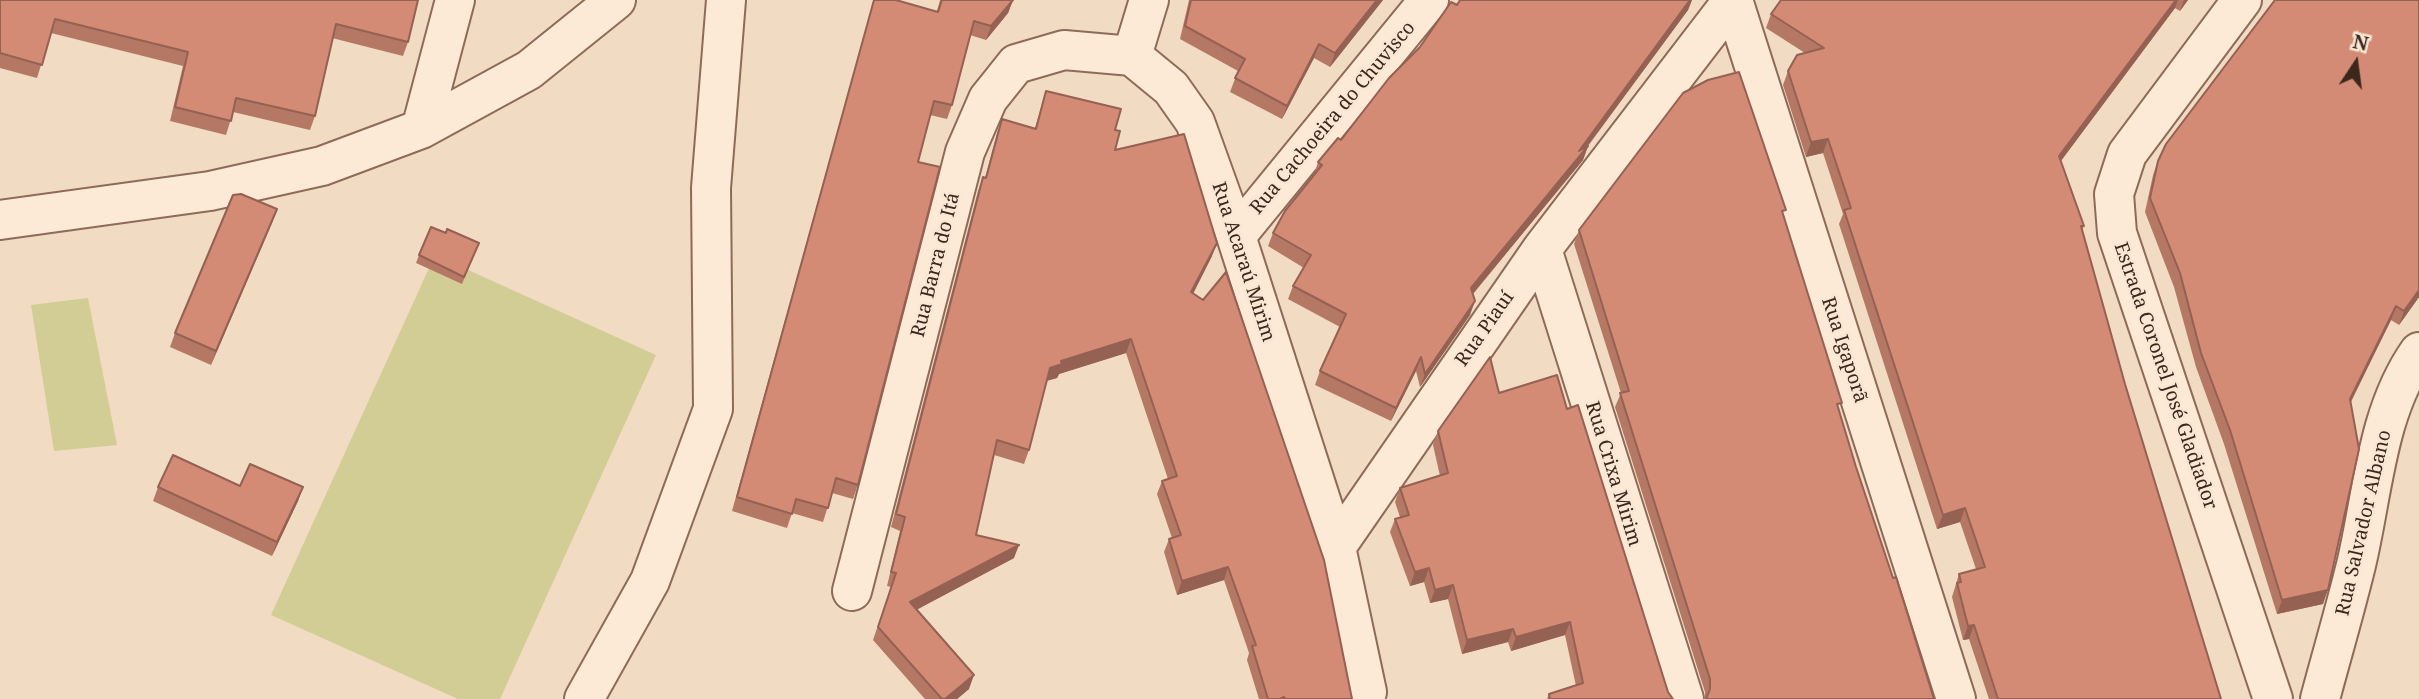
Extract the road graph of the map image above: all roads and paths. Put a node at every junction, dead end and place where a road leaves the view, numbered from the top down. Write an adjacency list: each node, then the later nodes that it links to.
1 (455, 0): 9 (street)
2 (616, 0): 9 (street)
3 (726, 0): 17 (street)
4 (1149, 0): 8 (street)
5 (1429, 0): 11 (street, Rua Cachoeira do Chuvisco)
6 (1733, 0): 12 (street, Rua Piauí); 19 (street, Rua Igaporã)
7 (2242, 0): 20 (street, Estrada Coronel José Gladiador)
8 (1132, 56): 11 (street, Rua Acaraú Mirim); 15 (street, Rua Barra do Itá)
9 (421, 129): 10 (street)
10 (0, 220)
11 (1236, 236): 14 (street, Rua Acaraú Mirim)
12 (1542, 249): 14 (street, Rua Piauí); 18 (street, Rua Crixa Mirim)
13 (2419, 352): 21 (street, Rua Salvador Albano)
14 (1336, 547): 16 (street)
15 (852, 591)
16 (1367, 692)
17 (584, 699)
18 (1684, 699)
19 (1956, 699)
20 (2273, 699)
21 (2320, 699)

